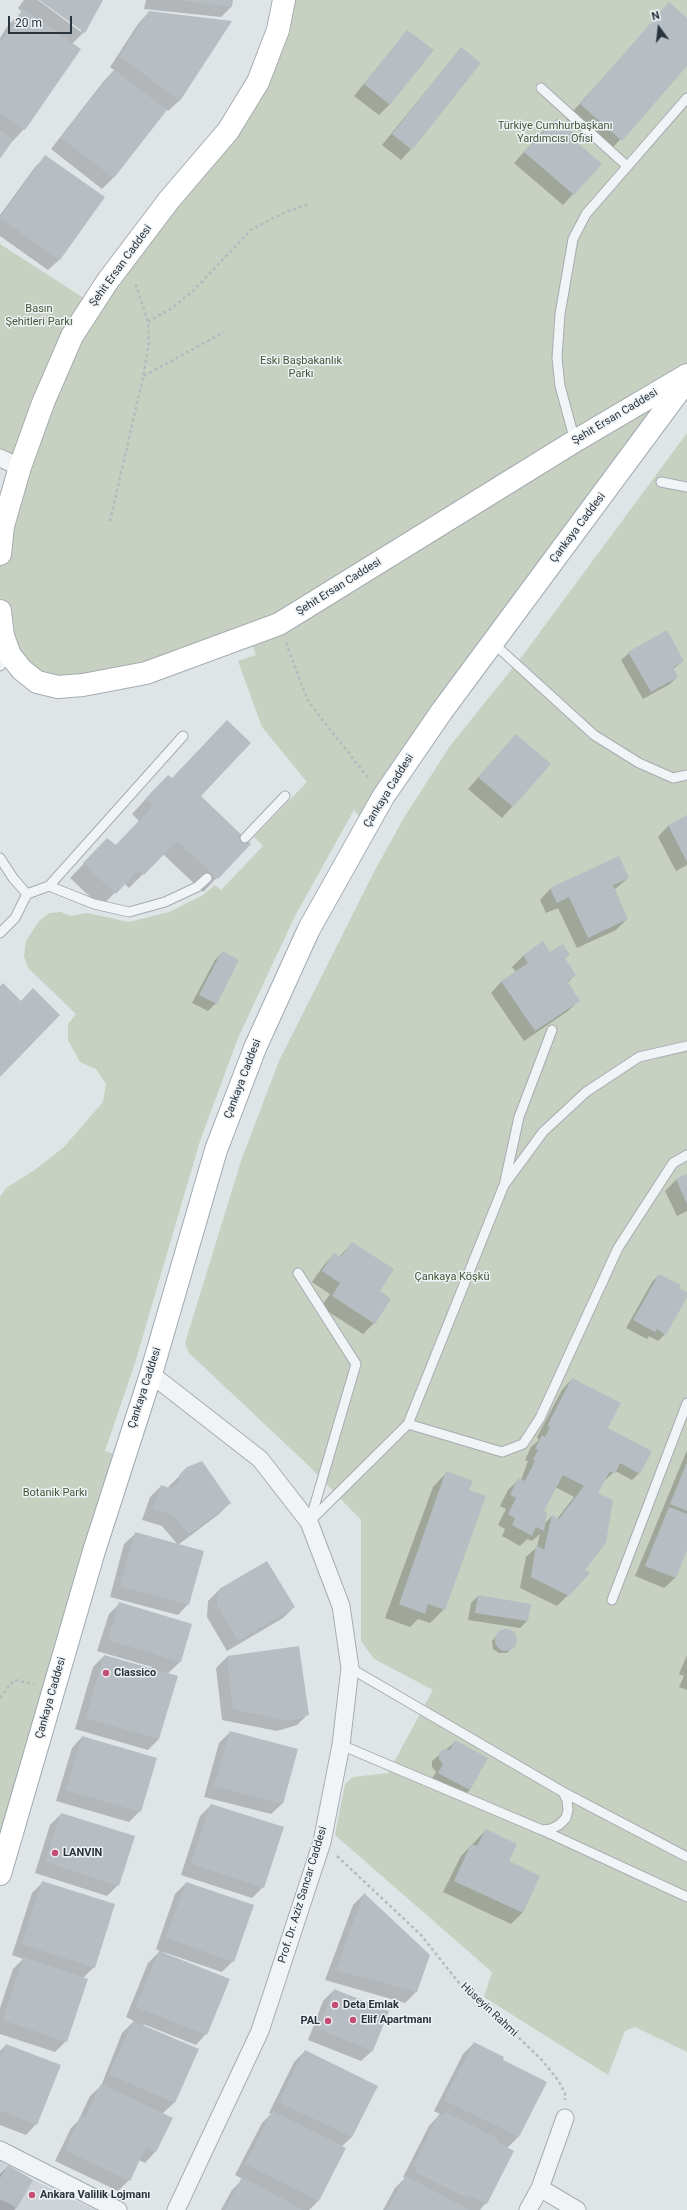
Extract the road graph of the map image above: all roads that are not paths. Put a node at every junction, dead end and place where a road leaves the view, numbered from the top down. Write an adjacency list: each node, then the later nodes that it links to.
1 (284, 0): 9 (main road, Şehit Ersan Caddesi)
2 (540, 88): 4 (lane)
3 (687, 98): 4 (lane)
4 (627, 166): 7 (lane)
5 (687, 375): 7 (main road, Şehit Ersan Caddesi)
6 (687, 380): 14 (main road, Çankaya Caddesi)
7 (575, 441): 15 (main road, Şehit Ersan Caddesi)
8 (0, 458): 9 (street)
9 (20, 467): 12 (main road, Şehit Ersan Caddesi)
10 (661, 482): 11 (lane)
11 (687, 487)
12 (0, 554)
13 (0, 611): 15 (main road, Şehit Ersan Caddesi)
14 (492, 642): 17 (lane); 30 (main road, Çankaya Caddesi)
15 (5, 661)
16 (183, 736): 22 (lane)
17 (687, 775)
18 (285, 796): 19 (lane)
19 (245, 838)
20 (0, 858): 23 (lane)
21 (207, 878): 22 (lane)
22 (49, 886): 23 (lane)
23 (26, 894): 24 (lane)
24 (0, 933)
25 (552, 1030): 28 (lane)
26 (687, 1046): 28 (lane)
27 (687, 1155): 32 (lane)
28 (504, 1185): 32 (lane)
29 (298, 1273): 33 (lane)
30 (151, 1374): 33 (street, Prof. Dr. Aziz Sancar Caddesi); 40 (main road, Çankaya Caddesi)
31 (687, 1403): 34 (lane)
32 (408, 1424): 33 (lane)
33 (309, 1522): 35 (street, Prof. Dr. Aziz Sancar Caddesi)
34 (612, 1600)
35 (350, 1668): 36 (street, Prof. Dr. Aziz Sancar Caddesi); 37 (lane)
36 (341, 1745): 38 (lane); 46 (street, Prof. Dr. Aziz Sancar Caddesi)
37 (563, 1792): 38 (lane); 39 (lane)
38 (542, 1830): 41 (lane)
39 (687, 1857)
40 (0, 1874)
41 (687, 1897)
42 (565, 2118): 44 (street)
43 (0, 2150): 45 (street)
44 (540, 2188): 47 (street); 48 (street)
45 (118, 2210)
46 (176, 2210)
47 (528, 2210)
48 (577, 2210)

